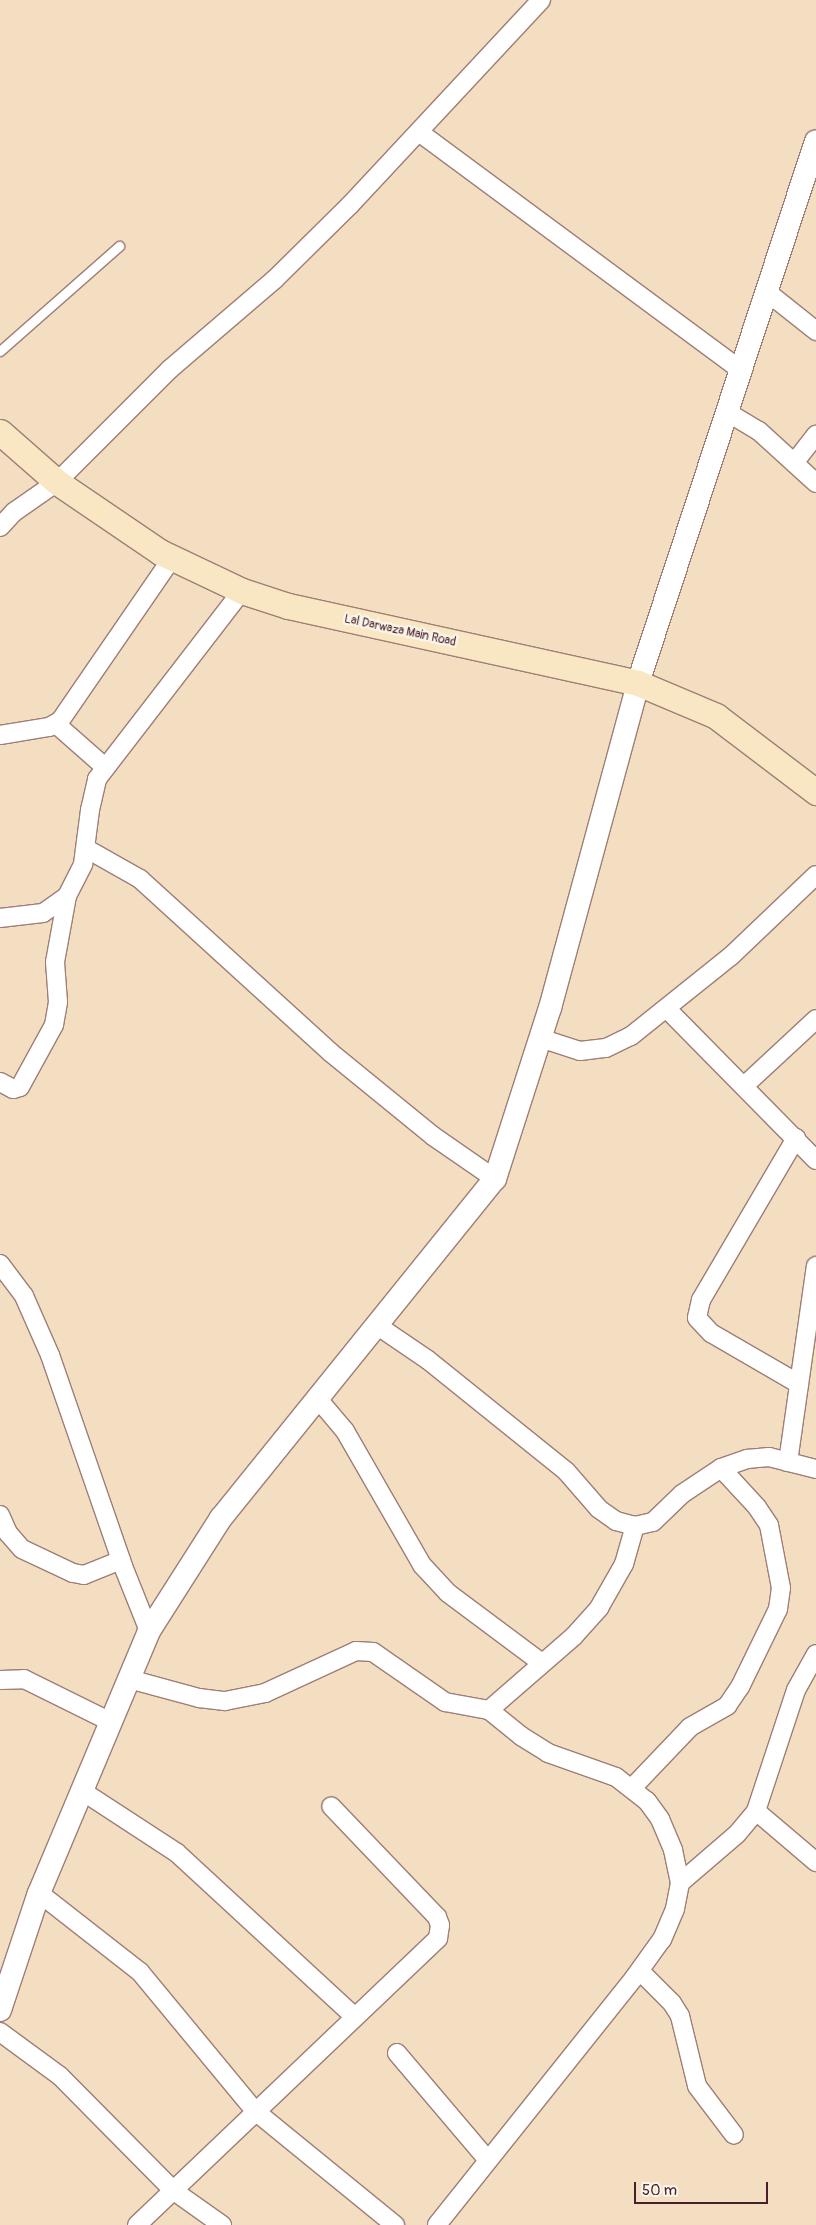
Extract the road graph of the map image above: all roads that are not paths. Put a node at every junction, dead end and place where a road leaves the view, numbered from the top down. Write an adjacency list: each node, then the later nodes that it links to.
1 (541, 0): 2 (street)
2 (419, 132): 8 (street); 13 (street)
3 (815, 148): 5 (street)
4 (119, 246): 7 (lane)
5 (767, 292): 6 (street); 8 (street)
6 (816, 331)
7 (0, 351)
8 (741, 370): 9 (street)
9 (727, 412): 12 (street); 18 (street)
10 (0, 432): 13 (main road, Lal Darwaza Main Road)
11 (816, 435): 12 (street)
12 (794, 463): 14 (street)
13 (57, 482): 15 (street); 16 (main road, Lal Darwaza Main Road)
14 (816, 483)
15 (0, 527)
16 (172, 558): 17 (main road, Lal Darwaza Main Road); 19 (street)
17 (242, 591): 18 (main road, Lal Darwaza Main Road); 21 (street)
18 (638, 683): 22 (main road, Lal Darwaza Main Road); 29 (street)
19 (56, 724): 20 (street); 21 (street)
20 (0, 735)
21 (105, 767): 23 (street)
22 (816, 792)
23 (87, 849): 25 (street); 34 (street)
24 (816, 875): 27 (street)
25 (67, 896): 26 (street); 30 (street)
26 (0, 918)
27 (668, 1009): 29 (street); 31 (street)
28 (816, 1019): 31 (street)
29 (540, 1038): 34 (street)
30 (0, 1082)
31 (744, 1086): 32 (street)
32 (796, 1138): 33 (street); 38 (street)
33 (816, 1160)
34 (495, 1179): 37 (street)
35 (0, 1264): 45 (street)
36 (816, 1266): 38 (street)
37 (378, 1326): 39 (street); 44 (street)
38 (799, 1384): 40 (street)
39 (318, 1400): 46 (street); 48 (street)
40 (788, 1462): 41 (street); 42 (street)
41 (721, 1468): 44 (street); 53 (street)
42 (816, 1469)
43 (0, 1515): 45 (street)
44 (635, 1526): 48 (street)
45 (121, 1560): 46 (street)
46 (150, 1631): 49 (street)
47 (816, 1654): 56 (street)
48 (542, 1663): 51 (street)
49 (129, 1679): 51 (street); 52 (street)
50 (0, 1680): 52 (street)
51 (488, 1710): 53 (street)
52 (111, 1722): 54 (street)
53 (632, 1788): 58 (street)
54 (82, 1791): 59 (street); 62 (street)
55 (331, 1806): 62 (street)
56 (756, 1811): 57 (street); 58 (street)
57 (816, 1862)
58 (680, 1883): 60 (street)
59 (39, 1893): 61 (street); 65 (street)
60 (640, 1971): 66 (street); 67 (street)
61 (0, 2010)
62 (355, 2017): 65 (street)
63 (0, 2032): 68 (street)
64 (397, 2053): 67 (street)
65 (255, 2111): 68 (street); 71 (street)
66 (734, 2135)
67 (487, 2159): 72 (street)
68 (174, 2191): 69 (street); 70 (street)
69 (138, 2225)
70 (222, 2225)
71 (395, 2225)
72 (437, 2225)

